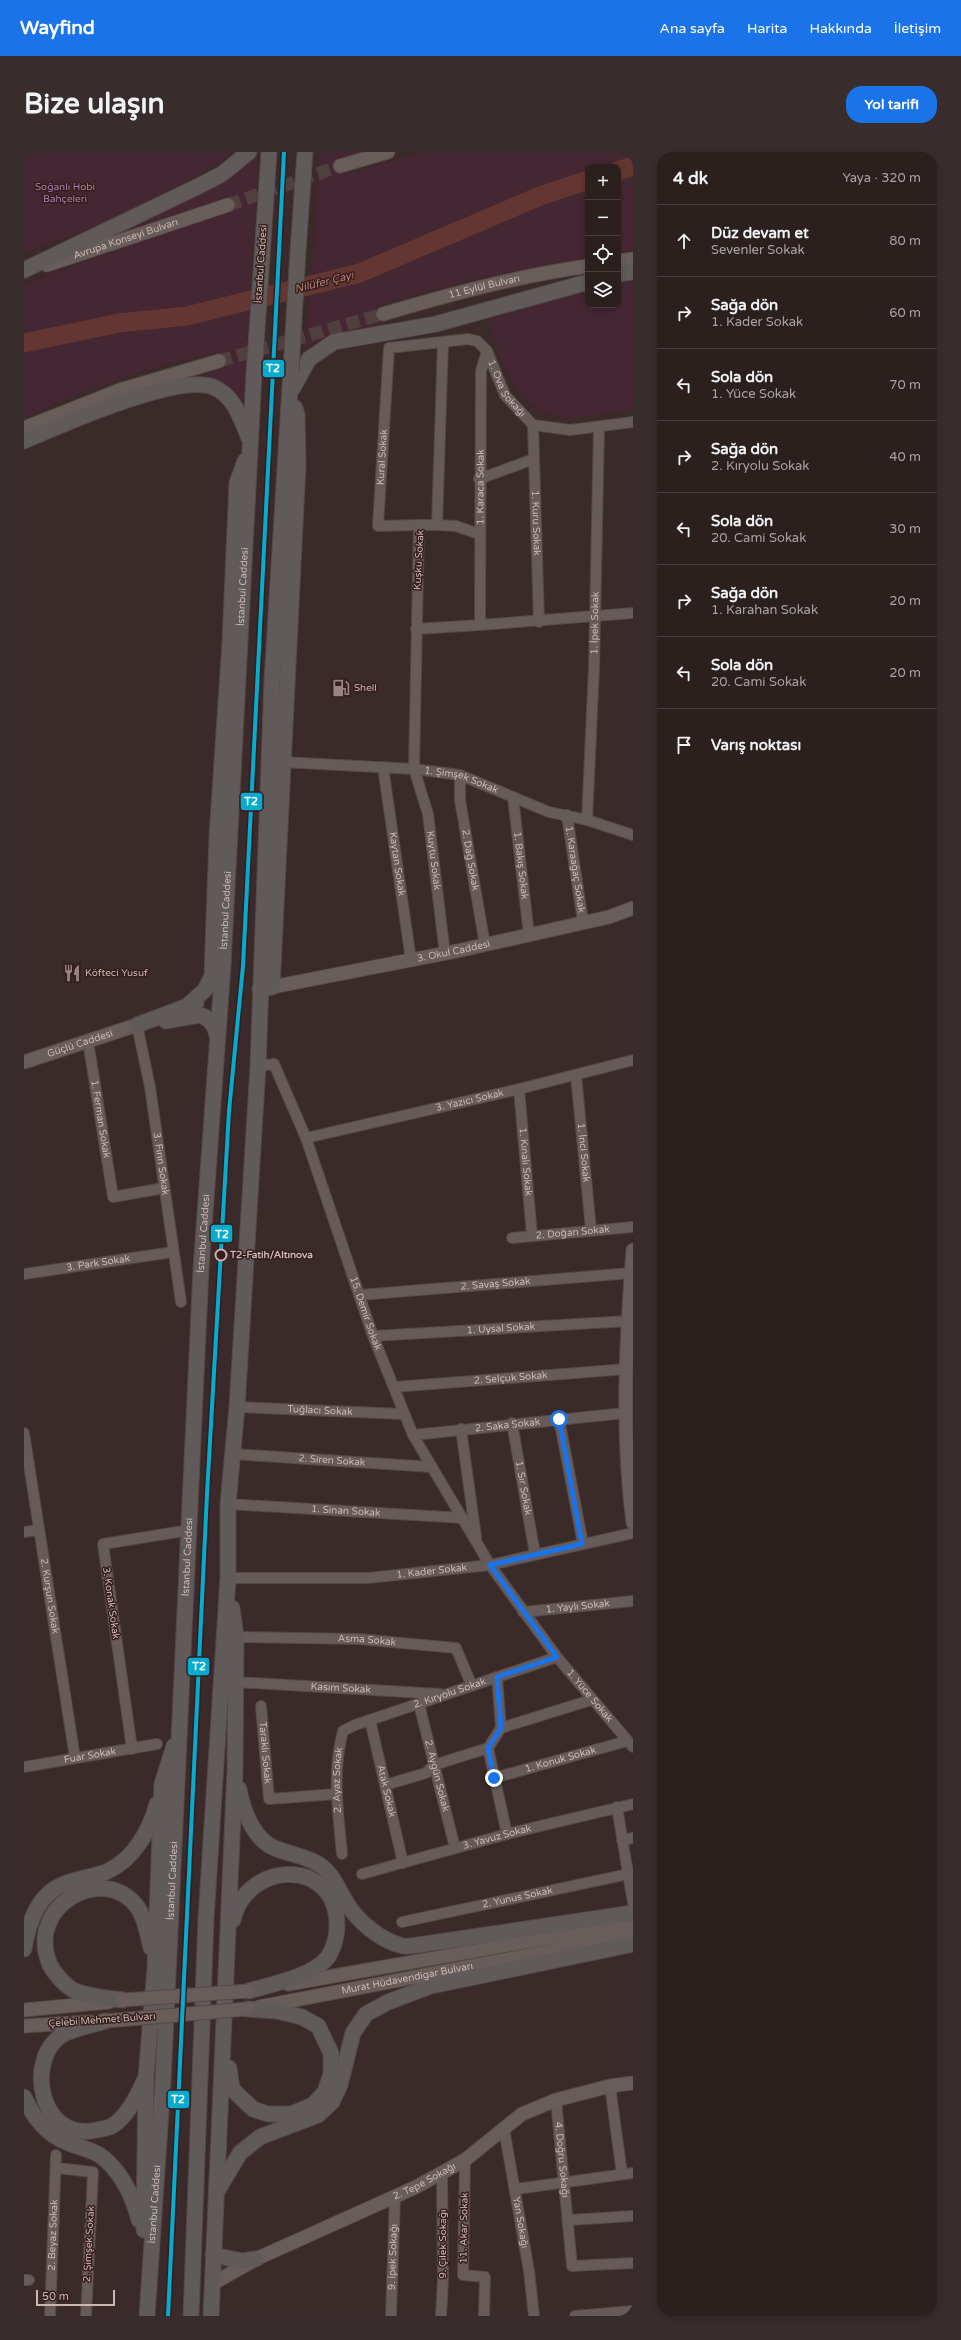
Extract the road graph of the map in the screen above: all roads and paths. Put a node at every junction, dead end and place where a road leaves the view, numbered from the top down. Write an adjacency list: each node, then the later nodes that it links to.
1 (249, 152): 10 (highway)
2 (269, 152): 25 (highway, İstanbul Caddesi, bridge)
3 (305, 152): 19 (highway, bridge)
4 (388, 152): 5 (main road)
5 (340, 166)
6 (228, 205): 10 (main road, Avrupa Konseyi Bulvarı)
7 (633, 259): 8 (main road)
8 (621, 261)
9 (585, 266): 14 (main road, 11 Eylül Bulvarı)
10 (24, 271)
11 (633, 272): 12 (highway)
12 (621, 274)
13 (585, 283): 19 (highway)
14 (383, 314)
15 (443, 342): 16 (street, 1. Ova Sokağı); 17 (street, 1. Ova Sokağı); 29 (street, Kuşku Sokak)
16 (389, 348): 28 (street, Kural Sokak)
17 (487, 351): 21 (street, 1. Ova Sokağı); 27 (street, 1. Karaca Sokak)
18 (219, 361): 22 (main road)
19 (289, 394): 36 (highway); 51 (highway)
20 (633, 422): 23 (street, 1. Ova Sokağı)
21 (533, 425): 23 (street, 1. Ova Sokağı); 26 (street, 1. Kuru Sokak)
22 (24, 428)
23 (599, 428): 32 (street, 1. İpek Sokak)
24 (24, 441): 25 (highway)
25 (251, 444): 50 (highway, İstanbul Caddesi); 52 (highway)
26 (534, 459): 27 (street); 33 (street, 1. Kuru Sokak)
27 (480, 479): 30 (street, 1. Karaca Sokak)
28 (419, 525): 29 (street, Kuşku Sokak); 35 (street, Kuşku Sokak)
29 (436, 525): 30 (street)
30 (479, 534): 34 (street, 1. Karaca Sokak)
31 (633, 613): 32 (street)
32 (594, 617): 33 (street); 42 (street, 1. İpek Sokak)
33 (539, 622): 34 (street)
34 (480, 625): 35 (street)
35 (416, 629): 38 (street, Kuşku Sokak)
36 (282, 762): 37 (street, 1. Şimşek Sokak); 51 (highway)
37 (383, 767): 38 (street, 1. Şimşek Sokak); 49 (street, Kaytan Sokak)
38 (414, 769): 39 (street, 1. Şimşek Sokak); 48 (street, Kuytu Sokak)
39 (460, 775): 40 (street, 1. Şimşek Sokak); 47 (street, 2. Dağ Sokak)
40 (513, 797): 41 (street, 1. Şimşek Sokak); 46 (street, 1. Bakış Sokak)
41 (567, 816): 42 (street, 1. Şimşek Sokak); 45 (street, 1. Karaağaç Sokak)
42 (587, 820): 43 (street, 1. Şimşek Sokak)
43 (633, 835)
44 (633, 908): 45 (main road, 3. Okul Caddesi)
45 (583, 922): 46 (main road, 3. Okul Caddesi)
46 (529, 935): 47 (main road, 3. Okul Caddesi)
47 (485, 945): 48 (main road, 3. Okul Caddesi)
48 (445, 954): 49 (main road, 3. Okul Caddesi)
49 (411, 960): 51 (main road, 3. Okul Caddesi)
50 (222, 973): 52 (highway); 54 (highway, İstanbul Caddesi)
51 (264, 985): 58 (highway)
52 (187, 1006): 53 (highway)
53 (137, 1025): 54 (highway); 55 (main road, Güçlü Caddesi); 62 (street, 3. Fırın Sokak)
54 (217, 1035): 92 (highway, İstanbul Caddesi)
55 (88, 1041): 57 (main road, Güçlü Caddesi); 62 (street, 1. Ferman Sokak)
56 (633, 1060): 59 (street, 3. Yazıcı Sokak)
57 (24, 1062)
58 (258, 1066): 61 (street, 15. Demir Sokak); 78 (highway)
59 (576, 1075): 60 (street, 3. Yazıcı Sokak); 64 (street, 1. İnci Sokak)
60 (519, 1090): 61 (street, 3. Yazıcı Sokak); 65 (street, 1. Kınalı Sokak)
61 (306, 1138): 71 (street, 15. Demir Sokak)
62 (164, 1188): 68 (street, 3. Fırın Sokak)
63 (633, 1227): 64 (street, 2. Doğan Sokak)
64 (591, 1230): 65 (street, 2. Doğan Sokak)
65 (532, 1235): 66 (street, 2. Doğan Sokak)
66 (512, 1238)
67 (633, 1250): 69 (main road)
68 (173, 1252): 70 (street, 3. Park Sokak); 72 (street, 3. Fırın Sokak)
69 (631, 1273): 71 (street, 2. Savaş Sokak); 73 (main road)
70 (24, 1274)
71 (360, 1295): 74 (street, 15. Demir Sokak)
72 (181, 1302)
73 (628, 1321): 74 (street, 1. Uysal Sokak); 75 (main road)
74 (373, 1336): 77 (street, 15. Demir Sokak)
75 (630, 1336): 76 (main road)
76 (626, 1369): 77 (street, 2. Selçuk Sokak); 79 (main road)
77 (394, 1387): 80 (street, 15. Demir Sokak)
78 (238, 1407): 80 (street, Tuğlacı Sokak); 86 (highway)
79 (626, 1413): 81 (street, 2. Saka Sokak); 90 (main road)
80 (403, 1414): 85 (street, 15. Demir Sokak)
81 (559, 1419): 82 (street, 2. Saka Sokak); 96 (street)
82 (512, 1423): 83 (street, 2. Saka Sokak); 97 (street, 1. Sır Sokak)
83 (461, 1429): 85 (street, 2. Saka Sokak); 95 (street)
84 (24, 1433): 91 (street, 2. Kurşun Sokak)
85 (413, 1435): 87 (street, 15. Demir Sokak)
86 (233, 1454): 87 (street, 2. Siren Sokak); 88 (highway)
87 (432, 1467): 89 (street, 15. Demir Sokak)
88 (228, 1504): 89 (street, 1. Sinan Sokak); 99 (highway)
89 (463, 1518): 95 (street, 15. Demir Sokak)
90 (633, 1523)
91 (39, 1530): 93 (street); 119 (street, 2. Kurşun Sokak)
92 (190, 1530): 112 (highway, İstanbul Caddesi); 118 (street, 3. Konak Sokak)
93 (24, 1532)
94 (633, 1533): 96 (street, 1. Kader Sokak)
95 (477, 1543): 98 (street, 15. Demir Sokak)
96 (582, 1544): 97 (street, 1. Kader Sokak)
97 (535, 1554): 98 (street, 1. Kader Sokak)
98 (490, 1565): 99 (street, 1. Kader Sokak); 101 (street, 1. Yüce Sokak)
99 (228, 1578): 102 (highway); 183 (highway)
100 (633, 1601): 101 (street, 1. Yaylı Sokak)
101 (523, 1612): 103 (street, 1. Yüce Sokak)
102 (236, 1637): 105 (highway); 106 (street, Asma Sokak)
103 (557, 1657): 104 (street, 2. Kıryolu Sokak); 108 (street, 1. Yüce Sokak)
104 (497, 1677): 106 (street, 2. Kıryolu Sokak); 113 (street)
105 (236, 1682): 107 (street, Kasım Sokak); 122 (highway)
106 (472, 1686): 107 (street, 2. Kıryolu Sokak)
107 (445, 1694): 109 (street, 2. Kıryolu Sokak)
108 (591, 1700): 113 (street); 116 (street, 1. Yüce Sokak)
109 (419, 1704): 111 (street, 2. Kıryolu Sokak); 120 (street, 2. Aygün Sokak)
110 (261, 1706): 126 (street, Taraklı Sokak)
111 (370, 1720): 114 (street, 2. Kıryolu Sokak); 125 (street, Atak Sokak)
112 (181, 1726): 124 (highway); 178 (highway, İstanbul Caddesi)
113 (501, 1728): 117 (street)
114 (343, 1731): 126 (street, 2. Ayaz Sokak)
115 (157, 1744): 118 (street, Fuar Sokak)
116 (630, 1744): 123 (street, 1. Konuk Sokak)
117 (488, 1748): 120 (street); 123 (street)
118 (132, 1749): 119 (street, Fuar Sokak)
119 (75, 1758): 121 (street, Fuar Sokak)
120 (434, 1765): 125 (street); 132 (street, 2. Aygün Sokak)
121 (24, 1767)
122 (236, 1770): 138 (highway); 142 (highway)
123 (494, 1778): 129 (street)
124 (162, 1784): 144 (highway); 145 (highway)
125 (385, 1785): 134 (street, Atak Sokak)
126 (336, 1794): 133 (street, 2. Ayaz Sokak)
127 (633, 1804): 128 (street, 3. Yavuz Sokak)
128 (617, 1808): 129 (street, 3. Yavuz Sokak); 131 (street)
129 (506, 1834): 132 (street, 3. Yavuz Sokak)
130 (633, 1838): 131 (street)
131 (622, 1840): 135 (street)
132 (455, 1848): 134 (street, 3. Yavuz Sokak)
133 (342, 1854)
134 (403, 1863): 136 (street, 3. Yavuz Sokak)
135 (630, 1873): 137 (street); 139 (street, 2. Yunus Sokak)
136 (362, 1874)
137 (633, 1903)
138 (633, 1913)
139 (402, 1922)
140 (633, 1923): 146 (main road, Murat Hüdavendigar Bulvarı)
141 (633, 1935): 149 (main road, Murat Hüdavendigar Bulvarı)
142 (228, 1939): 146 (highway); 154 (highway)
143 (633, 1944): 169 (highway)
144 (24, 1949)
145 (155, 1968): 148 (highway); 155 (highway)
146 (248, 1991): 147 (main road, Murat Hüdavendigar Bulvarı, bridge)
147 (180, 1996): 148 (main road, Çelebi Mehmet Bulvarı, bridge)
148 (123, 2000): 150 (main road, Çelebi Mehmet Bulvarı)
149 (247, 2009): 151 (main road, Murat Hüdavendigar Bulvarı, bridge); 154 (highway)
150 (24, 2010)
151 (180, 2015): 152 (main road, Çelebi Mehmet Bulvarı, bridge)
152 (106, 2021): 153 (main road, Çelebi Mehmet Bulvarı); 155 (highway)
153 (24, 2026)
154 (224, 2043): 169 (highway)
155 (146, 2077): 173 (highway)
156 (633, 2082): 157 (main road, 2. Tepe Sokağı)
157 (610, 2086): 159 (main road, 2. Tepe Sokağı); 166 (street)
158 (24, 2097): 173 (highway)
159 (556, 2100): 160 (main road, 2. Tepe Sokağı); 167 (street, 4. Doğru Sokağı)
160 (504, 2129): 162 (main road, 2. Tepe Sokağı); 168 (street, Yan Sokağı)
161 (56, 2155): 163 (street, 2. Beyaz Sokak)
162 (464, 2160): 164 (main road, 2. Tepe Sokağı); 187 (street, 11. Akar Sokak)
163 (56, 2168): 180 (street, 2. Beyaz Sokak); 181 (street, 2. Şimşek Sokak)
164 (442, 2172): 170 (main road, 2. Tepe Sokağı); 186 (street, 9. Çilek Sokağı)
165 (633, 2173): 166 (street)
166 (622, 2174): 167 (street)
167 (565, 2182): 168 (street); 172 (street, 4. Doğru Sokağı)
168 (516, 2189): 188 (street, Yan Sokağı)
169 (216, 2193): 174 (highway)
170 (395, 2197): 175 (main road, 2. Tepe Sokağı); 185 (street, 9. İpek Sokağı)
171 (633, 2216): 172 (street)
172 (569, 2220): 176 (street, 4. Doğru Sokağı)
173 (143, 2236): 178 (highway)
174 (213, 2255): 175 (highway); 177 (highway)
175 (256, 2259): 177 (main road, 2. Tepe Sokağı)
176 (633, 2263)
177 (212, 2284): 184 (highway)
178 (148, 2298): 182 (highway, İstanbul Caddesi)
179 (633, 2311): 189 (street)
180 (50, 2316)
181 (86, 2316)
182 (147, 2316)
183 (191, 2316)
184 (211, 2316)
185 (391, 2316)
186 (440, 2316)
187 (484, 2316)
188 (534, 2316)
189 (575, 2316)

